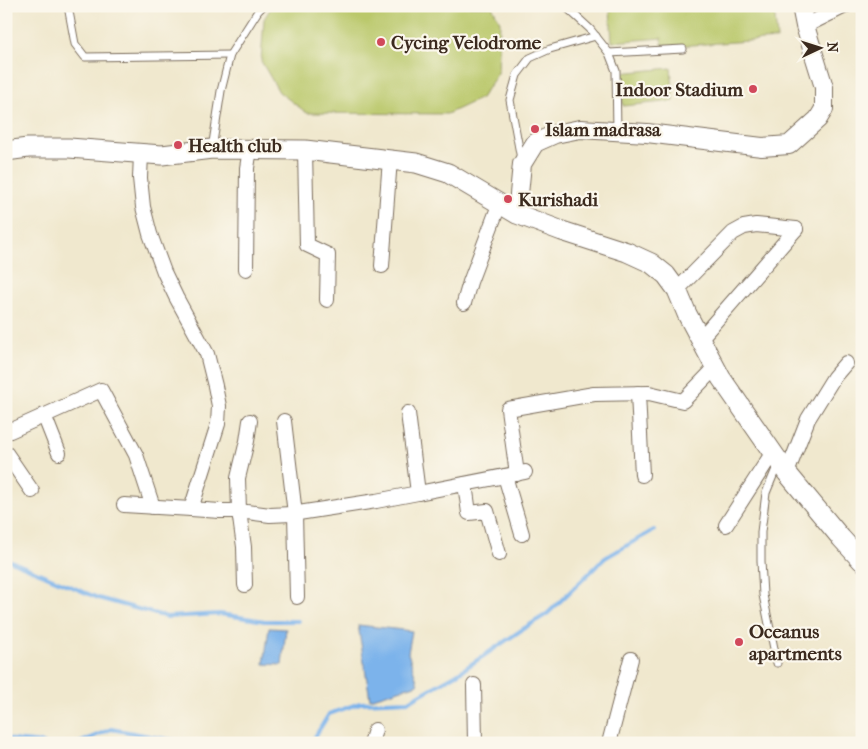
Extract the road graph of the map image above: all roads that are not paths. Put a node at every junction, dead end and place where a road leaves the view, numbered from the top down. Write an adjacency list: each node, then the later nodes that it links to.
1 (68, 6): 10 (lane)
2 (263, 6): 10 (lane)
3 (565, 6): 7 (lane)
4 (801, 6): 6 (street)
5 (846, 6): 6 (street)
6 (805, 26): 11 (street)
7 (596, 36): 9 (lane); 18 (lane)
8 (683, 49): 9 (lane)
9 (609, 53): 11 (lane)
10 (230, 54): 12 (lane)
11 (617, 131): 18 (street)
12 (212, 149): 13 (main road); 16 (main road)
13 (250, 149): 14 (main road); 22 (street)
14 (305, 150): 17 (main road); 24 (street)
15 (6, 152): 16 (main road)
16 (141, 154): 45 (street)
17 (390, 159): 19 (main road); 21 (street)
18 (522, 164): 20 (street)
19 (499, 205): 20 (main road); 25 (street)
20 (517, 214): 23 (main road)
21 (382, 266)
22 (246, 269)
23 (677, 290): 26 (main road); 26 (street)
24 (327, 300)
25 (464, 303)
26 (700, 339): 28 (main road)
27 (846, 363): 37 (street)
28 (715, 368): 29 (street); 37 (main road)
29 (638, 393): 38 (street); 39 (street)
30 (408, 414): 42 (street)
31 (44, 415): 34 (street); 36 (street); 44 (street)
32 (250, 421): 46 (street)
33 (284, 421): 47 (street)
34 (7, 433)
35 (6, 453): 41 (street)
36 (60, 453)
37 (780, 462): 48 (street); 51 (main road); 55 (lane)
38 (516, 474): 40 (street); 49 (street)
39 (642, 475)
40 (465, 484): 42 (street); 50 (street)
41 (32, 491)
42 (418, 493): 47 (street)
43 (124, 504): 44 (street)
44 (152, 506): 45 (street)
45 (191, 509): 46 (street)
46 (239, 511): 47 (street); 52 (street)
47 (295, 514): 53 (street)
48 (726, 525)
49 (522, 534)
50 (499, 554)
51 (862, 561)
52 (245, 585)
53 (296, 597)
54 (631, 659): 58 (street)
55 (777, 663)
56 (474, 685): 57 (street)
57 (475, 743)
58 (608, 743)

